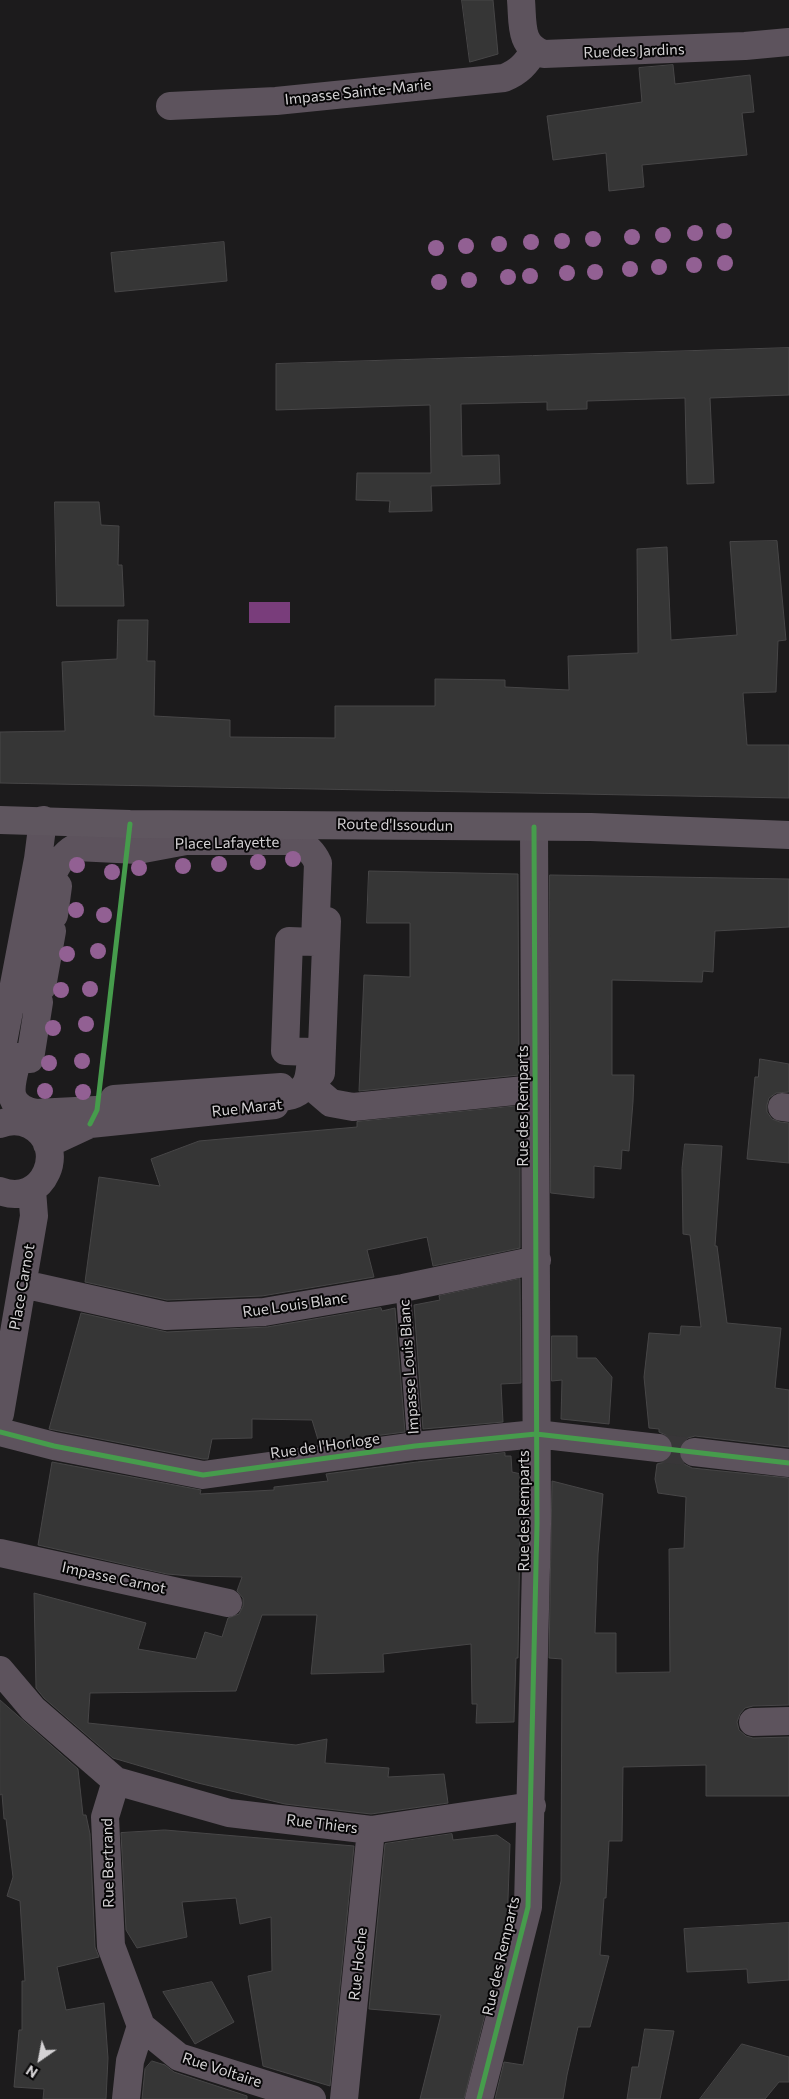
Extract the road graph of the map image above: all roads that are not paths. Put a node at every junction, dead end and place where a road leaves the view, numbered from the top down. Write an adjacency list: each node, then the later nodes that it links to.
1 (521, 0): 3 (street)
2 (789, 42): 3 (street, Rue des Jardins)
3 (534, 51): 4 (street, Impasse Sainte-Marie)
4 (170, 106)
5 (0, 820): 6 (main road, Route d'Issoudun)
6 (43, 820): 7 (main road, Route d'Issoudun); 10 (street)
7 (329, 824): 8 (main road, Route d'Issoudun); 12 (street)
8 (534, 826): 9 (main road, Route d'Issoudun); 11 (street, Rue des Remparts)
9 (789, 835)
10 (0, 1058)
11 (534, 1089): 12 (street); 18 (street, Rue des Remparts)
12 (317, 1091): 15 (street, Rue Marat)
13 (288, 1096): 13 (street, Place Lafayette)
14 (1, 1118): 15 (street)
15 (47, 1144): 16 (street)
16 (32, 1190): 17 (street); 19 (street, Place Carnot)
17 (0, 1192)
18 (537, 1260): 20 (street, Rue Louis Blanc); 23 (street, Rue des Remparts)
19 (23, 1284): 20 (street, Rue Louis Blanc); 21 (street, Place Carnot)
20 (403, 1288): 24 (lane, Impasse Louis Blanc)
21 (0, 1414)
22 (0, 1432): 24 (street, Rue de l'Horloge)
23 (536, 1434): 24 (street, Rue de l'Horloge); 25 (street, Rue de l'Horloge); 34 (street, Rue des Remparts)
24 (415, 1446)
25 (658, 1448)
26 (694, 1452): 27 (street)
27 (789, 1463)
28 (0, 1553): 29 (street, Impasse Carnot)
29 (228, 1603)
30 (0, 1670): 33 (street)
31 (789, 1721): 32 (street)
32 (753, 1722)
33 (116, 1781): 35 (street, Rue Thiers); 36 (street, Rue Bertrand)
34 (532, 1806): 35 (street, Rue Thiers); 40 (street, Rue des Remparts)
35 (371, 1830): 39 (street, Rue Hoche)
36 (141, 2026): 37 (street); 38 (street, Rue Voltaire)
37 (126, 2099)
38 (312, 2099)
39 (344, 2099)
40 (479, 2099)

